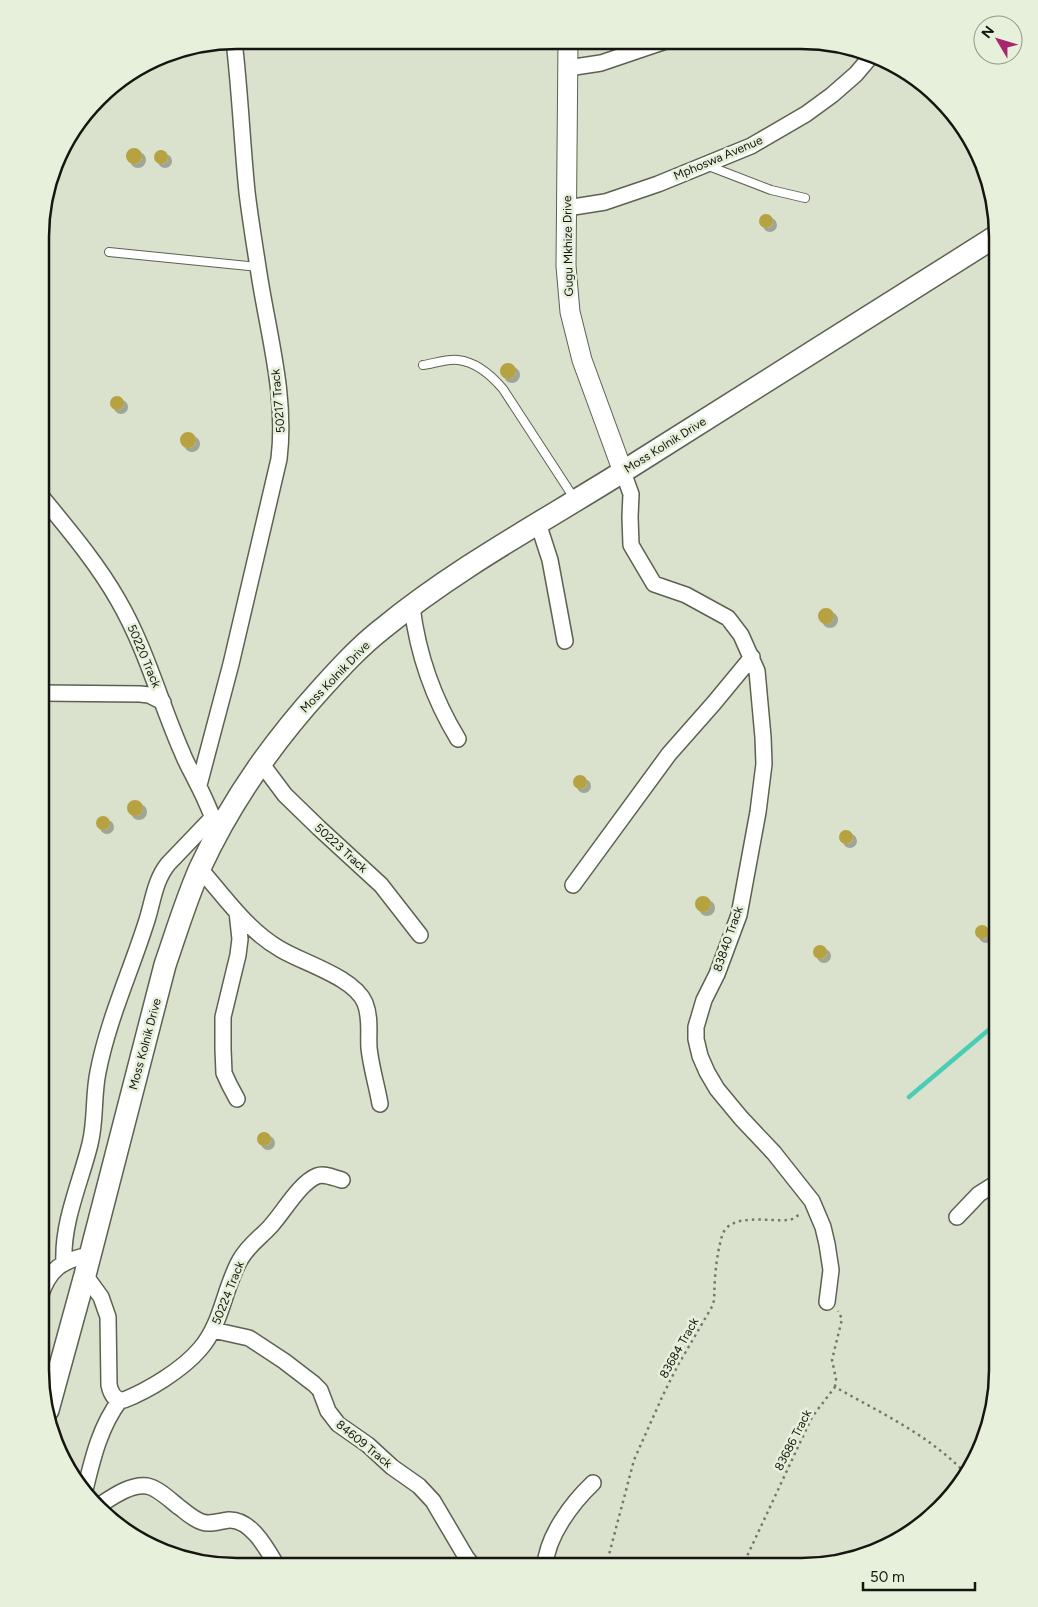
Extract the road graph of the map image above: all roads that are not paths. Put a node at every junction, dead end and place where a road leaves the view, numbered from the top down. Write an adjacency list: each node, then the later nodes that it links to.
1 (235, 49): 11 (street, 50217 Track)
2 (568, 49): 5 (street, Gugu Mkhize Drive)
3 (642, 49): 5 (street)
4 (867, 61): 6 (street, Mphoswa Avenue)
5 (568, 68): 8 (street, Gugu Mkhize Drive)
6 (704, 165): 7 (lane); 8 (street, Mphoswa Avenue)
7 (806, 198)
8 (567, 208): 13 (street, Gugu Mkhize Drive)
9 (989, 241): 13 (main road, Moss Kolnik Drive)
10 (109, 252): 11 (lane)
11 (258, 267): 24 (street, 50217 Track)
12 (423, 365): 14 (lane)
13 (623, 472): 14 (main road, Moss Kolnik Drive); 19 (street, 83840 Track)
14 (575, 500): 16 (main road, Moss Kolnik Drive)
15 (49, 506): 21 (street, 50220 Track)
16 (538, 523): 17 (main road, Moss Kolnik Drive); 18 (street)
17 (412, 607): 22 (street); 23 (main road, Moss Kolnik Drive)
18 (565, 641)
19 (752, 657): 27 (street); 38 (street, 83840 Track)
20 (49, 693): 21 (street)
21 (163, 702): 24 (street, 50220 Track)
22 (458, 739)
23 (262, 763): 25 (main road, Moss Kolnik Drive); 29 (street, 50223 Track)
24 (199, 785): 25 (street, 50220 Track)
25 (216, 824): 26 (main road, Moss Kolnik Drive); 35 (street)
26 (200, 869): 28 (street); 36 (main road, Moss Kolnik Drive)
27 (573, 885)
28 (236, 912): 30 (street); 31 (street)
29 (420, 935)
30 (237, 1099)
31 (380, 1104)
32 (342, 1180): 39 (street, 50224 Track)
33 (989, 1188): 34 (street)
34 (958, 1217)
35 (64, 1262): 36 (street); 37 (street)
36 (87, 1265): 40 (main road, Moss Kolnik Drive); 41 (street)
37 (49, 1278)
38 (827, 1302)
39 (213, 1330): 41 (street, 50224 Track); 46 (street, 84609 Track)
40 (51, 1400)
41 (120, 1400): 43 (street)
42 (593, 1483): 47 (street)
43 (87, 1484)
44 (104, 1503): 45 (street)
45 (272, 1558)
46 (467, 1558)
47 (547, 1558)

